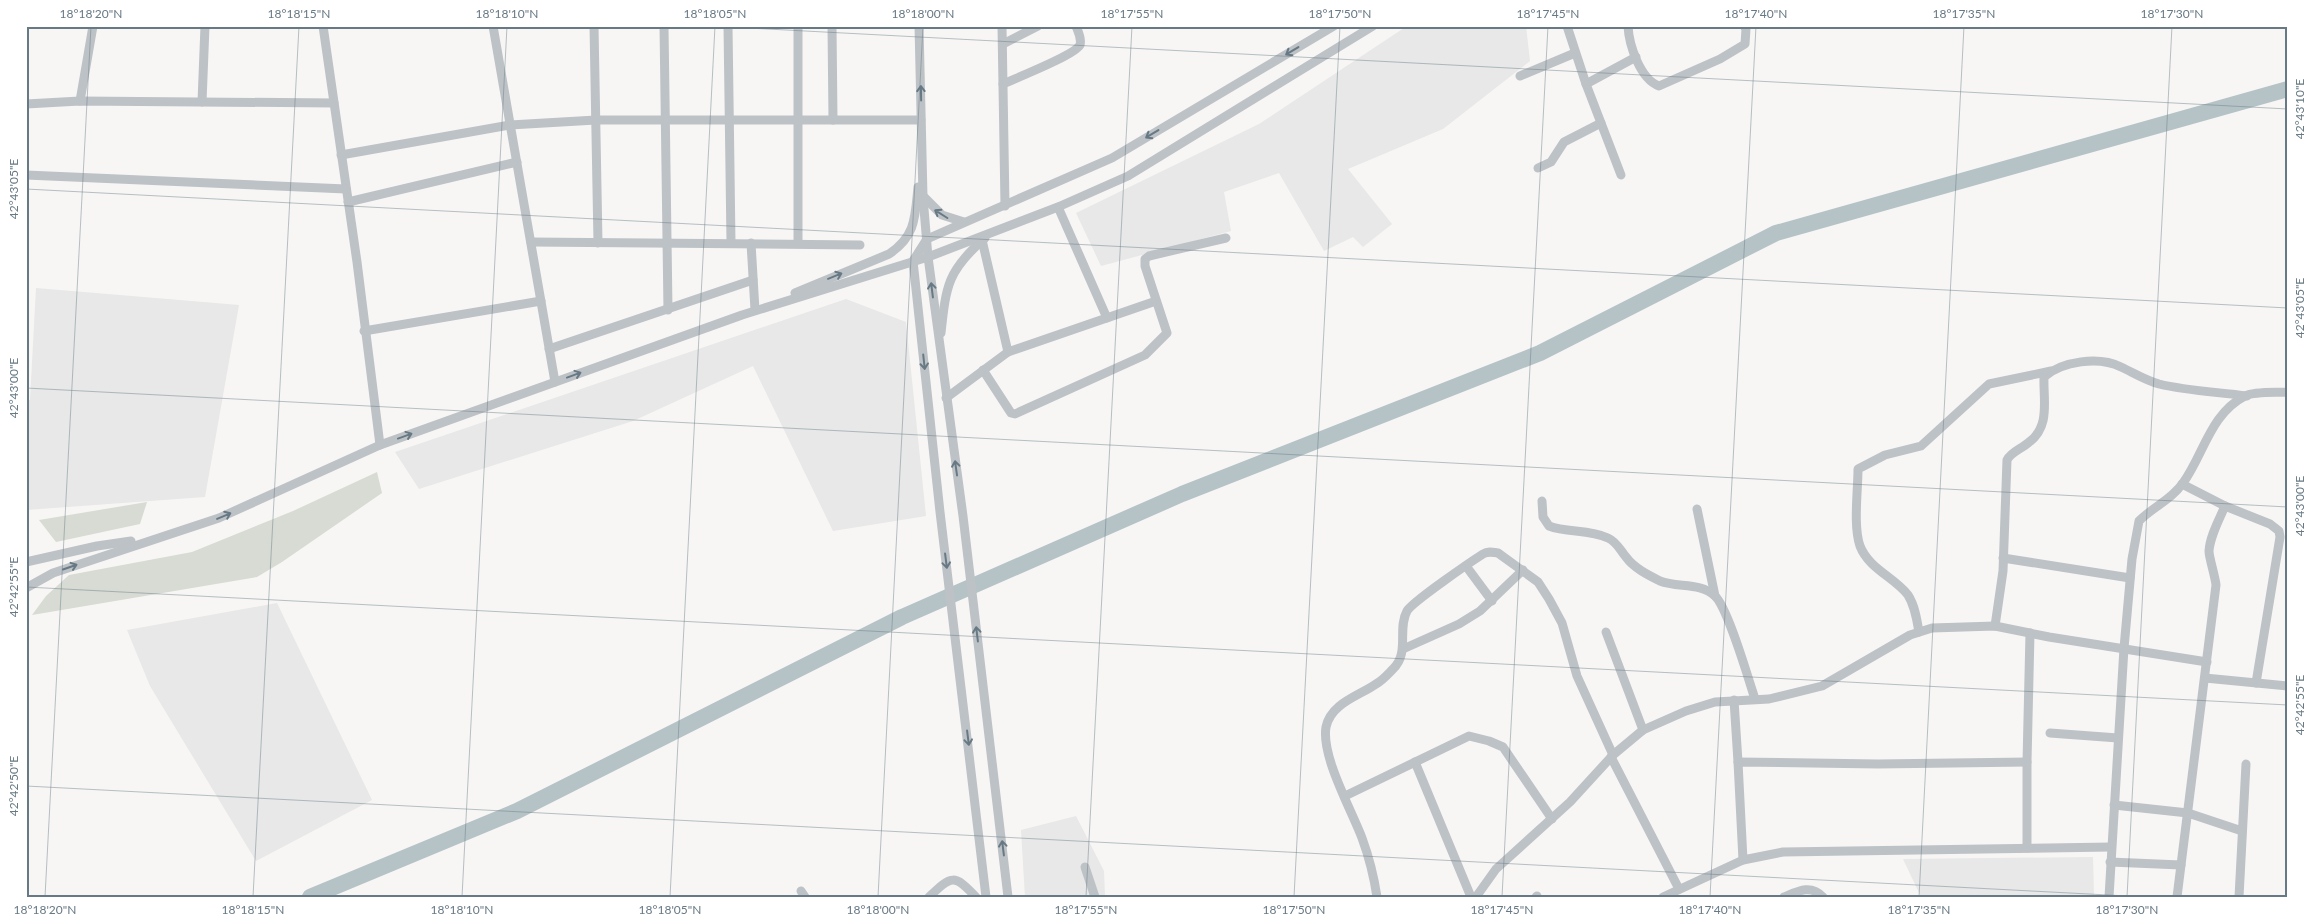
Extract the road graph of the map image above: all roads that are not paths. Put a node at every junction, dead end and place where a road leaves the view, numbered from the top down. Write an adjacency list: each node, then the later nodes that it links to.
1 (92, 26): 25 (street)
2 (205, 26): 26 (street)
3 (322, 26): 27 (street)
4 (493, 26): 36 (street)
5 (594, 26): 30 (street)
6 (664, 26): 31 (street)
7 (728, 26): 29 (street)
8 (798, 26): 32 (street)
9 (832, 26): 33 (street)
10 (919, 26): 34 (street, one-way to 10)
11 (1002, 26): 19 (street)
12 (1038, 26): 19 (street)
13 (1076, 26): 23 (street)
14 (1334, 26): 46 (street, one-way to 46)
15 (1373, 26): 47 (street)
16 (1567, 26): 20 (street)
17 (1628, 26): 21 (street)
18 (1744, 26): 21 (street)
19 (1003, 44): 23 (street)
20 (1575, 53): 22 (street); 24 (street)
21 (1636, 57): 24 (street)
22 (1520, 76)
23 (1003, 84): 46 (street)
24 (1586, 84): 35 (street)
25 (80, 101): 26 (street); 28 (street)
26 (202, 102): 27 (street)
27 (334, 103): 38 (street)
28 (26, 104)
29 (729, 119): 31 (street); 32 (street); 55 (street)
30 (596, 120): 31 (street); 36 (street); 53 (street)
31 (665, 120): 54 (street)
32 (798, 120): 33 (street); 57 (street)
33 (832, 120): 34 (street)
34 (921, 120): 37 (street)
35 (1601, 123): 40 (street); 42 (street)
36 (510, 125): 38 (street); 39 (street)
37 (922, 144): 44 (street); 65 (street, one-way to 37)
38 (341, 155): 43 (street)
39 (517, 162): 45 (street); 52 (street)
40 (1538, 168)
41 (26, 175): 43 (street)
42 (1622, 175)
43 (346, 189): 45 (street)
44 (923, 197): 48 (street, one-way to 44); 50 (street)
45 (348, 202): 68 (street)
46 (1005, 206): 48 (street)
47 (1058, 208): 49 (street); 67 (street)
48 (965, 222): 50 (street)
49 (986, 237): 59 (street); 69 (street); 71 (street)
50 (928, 238): 59 (street); 60 (street)
51 (1226, 238): 63 (street)
52 (531, 242): 53 (street); 62 (street)
53 (598, 243): 54 (street)
54 (667, 243): 55 (street); 64 (street)
55 (731, 243): 56 (street)
56 (751, 243): 57 (street); 61 (street)
57 (798, 243): 58 (street)
58 (860, 246)
59 (928, 257): 60 (street); 69 (street, one-way to 59)
60 (913, 261): 66 (street); 126 (street, one-way to 126)
61 (753, 280): 64 (street); 65 (street)
62 (541, 301): 68 (street); 70 (street)
63 (1156, 301): 67 (street); 72 (street)
64 (668, 310): 70 (street)
65 (755, 310): 66 (street)
66 (742, 315): 74 (street, one-way to 66)
67 (1107, 318): 71 (street)
68 (364, 331): 78 (street)
69 (939, 348): 77 (street)
70 (549, 349): 74 (street)
71 (1008, 352): 72 (street)
72 (983, 370): 77 (street)
73 (2052, 370): 76 (street); 84 (street); 94 (street)
74 (555, 382): 78 (street, one-way to 74)
75 (2288, 392): 76 (street)
76 (2247, 396): 79 (street)
77 (946, 398): 127 (street, one-way to 77)
78 (380, 445): 83 (street, one-way to 78)
79 (2182, 484): 81 (street); 88 (street)
80 (1542, 501): 90 (street)
81 (2225, 506): 98 (street); 100 (street)
82 (1697, 509): 90 (street)
83 (157, 538): 85 (street); 89 (street, one-way to 83)
84 (2003, 558): 88 (street); 92 (street)
85 (26, 562)
86 (1466, 566): 87 (street); 91 (street); 96 (street)
87 (1523, 570): 91 (street); 107 (street)
88 (2130, 578): 97 (street)
89 (26, 588)
90 (1715, 596): 102 (street)
91 (1492, 602): 96 (street)
92 (1995, 626): 94 (street); 95 (street)
93 (1606, 632): 104 (street)
94 (1919, 632): 102 (street)
95 (2030, 633): 97 (street); 110 (street)
96 (1403, 648): 112 (street)
97 (2124, 648): 98 (street); 106 (street)
98 (2206, 662): 99 (street)
99 (2204, 678): 100 (street); 114 (street)
100 (2256, 683): 101 (street)
101 (2288, 686)
102 (1755, 699): 103 (street)
103 (1734, 700): 104 (street); 109 (street)
104 (1643, 730): 107 (street)
105 (2050, 733): 106 (street)
106 (2118, 738): 113 (street)
107 (1612, 756): 115 (street); 123 (street)
108 (1415, 762): 112 (street); 115 (street); 130 (street)
109 (1738, 762): 110 (street); 119 (street)
110 (2027, 762): 118 (street)
111 (2246, 764): 116 (street)
112 (1345, 796): 129 (street)
113 (2114, 805): 114 (street); 117 (street)
114 (2188, 813): 116 (street); 121 (street)
115 (1552, 819): 131 (street)
116 (2242, 831): 138 (street)
117 (2111, 847): 118 (street); 120 (street)
118 (2027, 848): 119 (street)
119 (1742, 860): 123 (street)
120 (2110, 862): 121 (street); 136 (street)
121 (2181, 865): 137 (street)
122 (1085, 867): 128 (street)
123 (1680, 888): 132 (street); 133 (street)
124 (929, 897): 125 (street)
125 (976, 897)
126 (986, 897)
127 (1008, 897)
128 (1095, 897)
129 (1377, 897)
130 (1471, 897)
131 (1476, 897)
132 (1663, 897)
133 (1686, 897)
134 (1784, 897): 135 (street)
135 (1823, 897)
136 (2109, 897)
137 (2177, 897)
138 (2239, 897)

